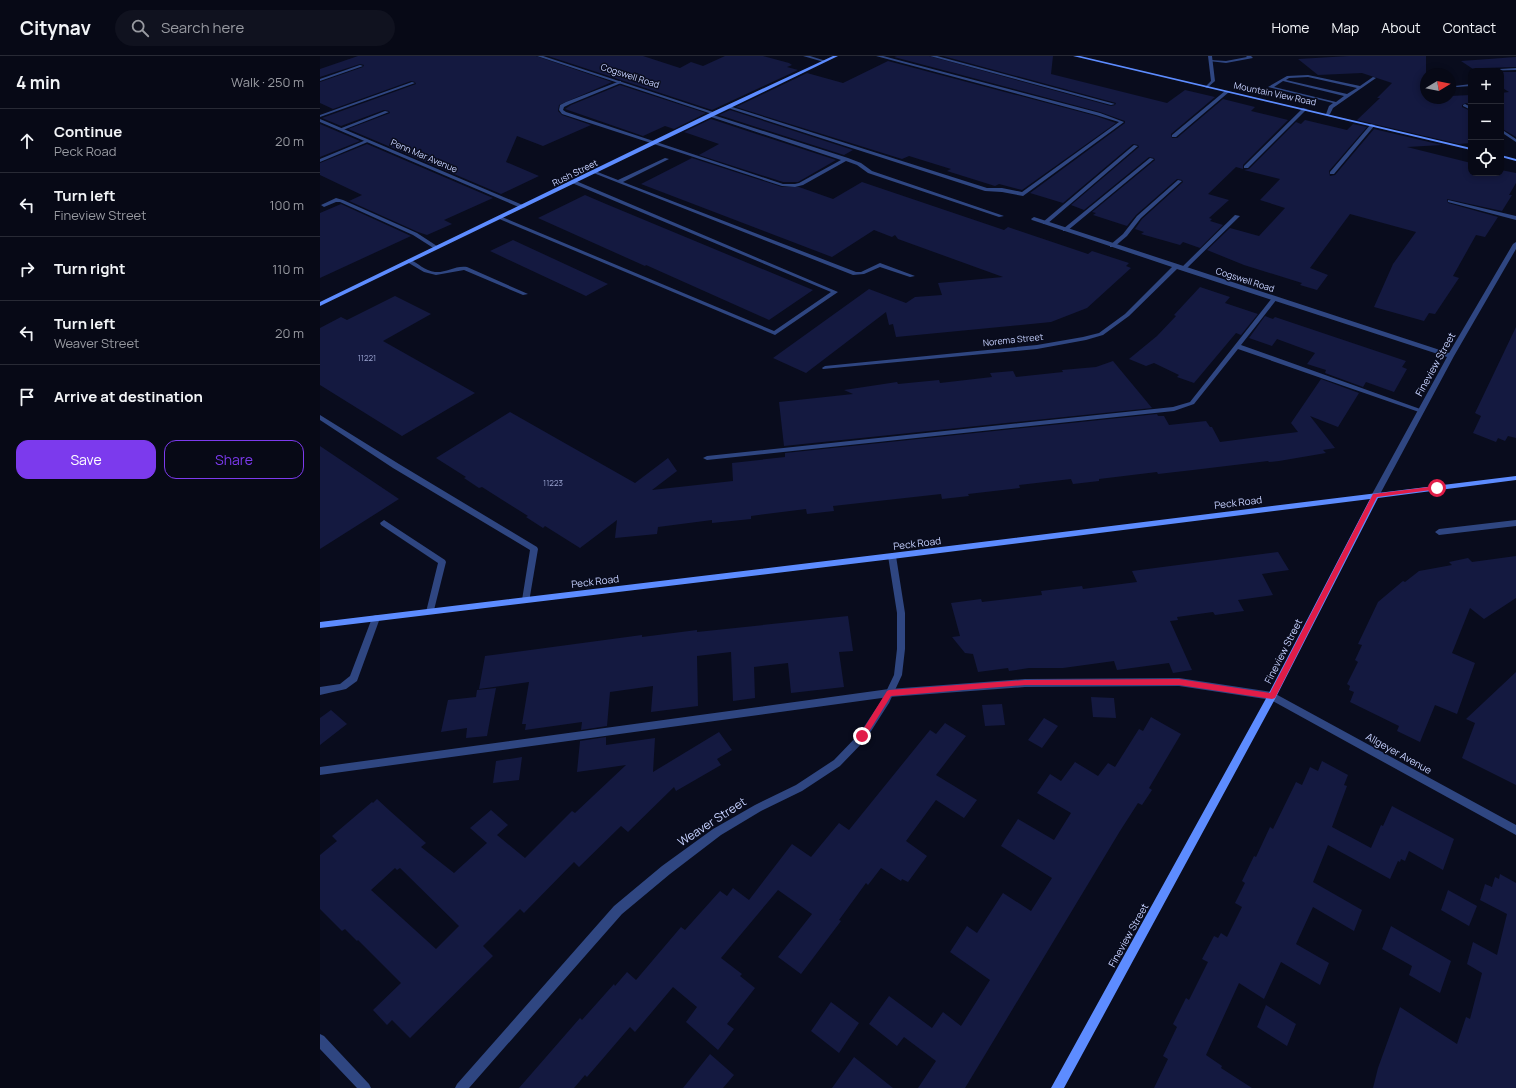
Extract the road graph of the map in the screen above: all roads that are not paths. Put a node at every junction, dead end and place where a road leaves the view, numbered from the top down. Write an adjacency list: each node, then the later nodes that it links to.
1 (539, 56): 17 (street, Cogswell Road)
2 (805, 56): 9 (street)
3 (836, 56): 9 (street, Rush Street)
4 (878, 56): 32 (street)
5 (932, 56): 30 (street)
6 (1075, 56): 23 (street, Mountain View Road)
7 (1248, 56): 8 (street)
8 (1210, 58): 23 (street)
9 (824, 61): 32 (street, Rush Street)
10 (361, 66): 15 (street)
11 (1516, 69): 12 (street)
12 (1504, 70)
13 (1288, 77): 16 (street); 24 (street); 25 (street)
14 (1374, 78): 24 (street)
15 (320, 80)
16 (1282, 80): 19 (street); 27 (street)
17 (620, 82): 37 (street, Cogswell Road); 47 (street)
18 (413, 83): 39 (street)
19 (1276, 84): 28 (street); 29 (street)
20 (1468, 85): 22 (street)
21 (396, 86): 36 (street)
22 (1457, 86)
23 (1207, 87): 26 (street, Mountain View Road)
24 (1360, 87): 25 (street)
25 (1354, 91): 27 (street)
26 (1227, 92): 34 (street, Mountain View Road); 44 (street)
27 (1348, 96): 28 (street)
28 (1342, 100): 29 (street)
29 (1337, 103): 38 (street)
30 (1113, 104)
31 (1464, 105): 33 (street)
32 (727, 107): 37 (street, Rush Street)
33 (1468, 107)
34 (1305, 109): 38 (street, Mountain View Road); 56 (street)
35 (388, 112): 42 (street)
36 (320, 113)
37 (712, 114): 47 (street, Rush Street); 53 (street, Cogswell Road)
38 (1328, 114): 41 (street, Mountain View Road)
39 (320, 116)
40 (320, 120): 42 (street, Penn Mar Avenue)
41 (1373, 125): 49 (street, Mountain View Road); 58 (street)
42 (341, 129): 45 (street, Penn Mar Avenue)
43 (1504, 132): 46 (street)
44 (1174, 136)
45 (368, 141): 55 (street); 64 (street, Penn Mar Avenue)
46 (1516, 141)
47 (655, 142): 53 (street); 57 (street, Rush Street)
48 (1136, 146): 70 (street)
49 (1468, 148)
50 (1504, 157): 54 (street)
51 (667, 159): 61 (street)
52 (1152, 159): 71 (street)
53 (846, 160): 65 (street, Cogswell Road)
54 (1516, 160)
55 (320, 161)
56 (1246, 167)
57 (593, 172): 60 (street, Rush Street); 61 (street)
58 (1332, 172)
59 (1180, 181): 73 (street)
60 (574, 182): 64 (street, Rush Street); 67 (street)
61 (618, 182): 77 (street)
62 (1450, 201): 68 (street)
63 (324, 205): 74 (street)
64 (523, 207): 67 (street, Rush Street)
65 (1001, 216)
66 (1237, 216): 76 (street, Norema Street)
67 (500, 218): 74 (street, Rush Street)
68 (1516, 218)
69 (1034, 219): 70 (street, Cogswell Road)
70 (1045, 223): 71 (street, Cogswell Road)
71 (1065, 230): 73 (street, Cogswell Road)
72 (1516, 244): 82 (street, Fineview Street)
73 (1112, 246): 76 (street, Cogswell Road)
74 (437, 248): 75 (street, Rush Street)
75 (410, 261): 78 (street); 80 (street, Rush Street)
76 (1179, 268): 79 (street, Cogswell Road); 83 (street, Norema Street)
77 (912, 276)
78 (525, 294)
79 (1274, 299): 81 (street); 82 (street, Cogswell Road)
80 (320, 304)
81 (1237, 346): 84 (street); 86 (street)
82 (1451, 356): 84 (street, Fineview Street)
83 (825, 368)
84 (1421, 411): 88 (street, Fineview Street)
85 (320, 417): 93 (street)
86 (707, 458)
87 (1516, 478): 88 (street, Peck Road)
88 (1375, 496): 92 (street, Peck Road); 99 (street, Fineview Street)
89 (384, 522): 94 (street)
90 (1516, 522): 91 (street)
91 (1439, 532)
92 (892, 556): 93 (street, Peck Road); 98 (street, Weaver Street)
93 (526, 600): 94 (street, Peck Road)
94 (430, 612): 95 (street, Peck Road)
95 (376, 618): 96 (street, Peck Road); 97 (street)
96 (320, 625)
97 (320, 691)
98 (889, 693): 99 (street); 100 (street); 104 (street, Weaver Street)
99 (1272, 696): 101 (street, Allgeyer Avenue); 105 (street, Fineview Street)
100 (320, 771)
101 (1516, 830)
102 (320, 1040): 103 (street)
103 (365, 1088)
104 (461, 1088)
105 (1057, 1088)

